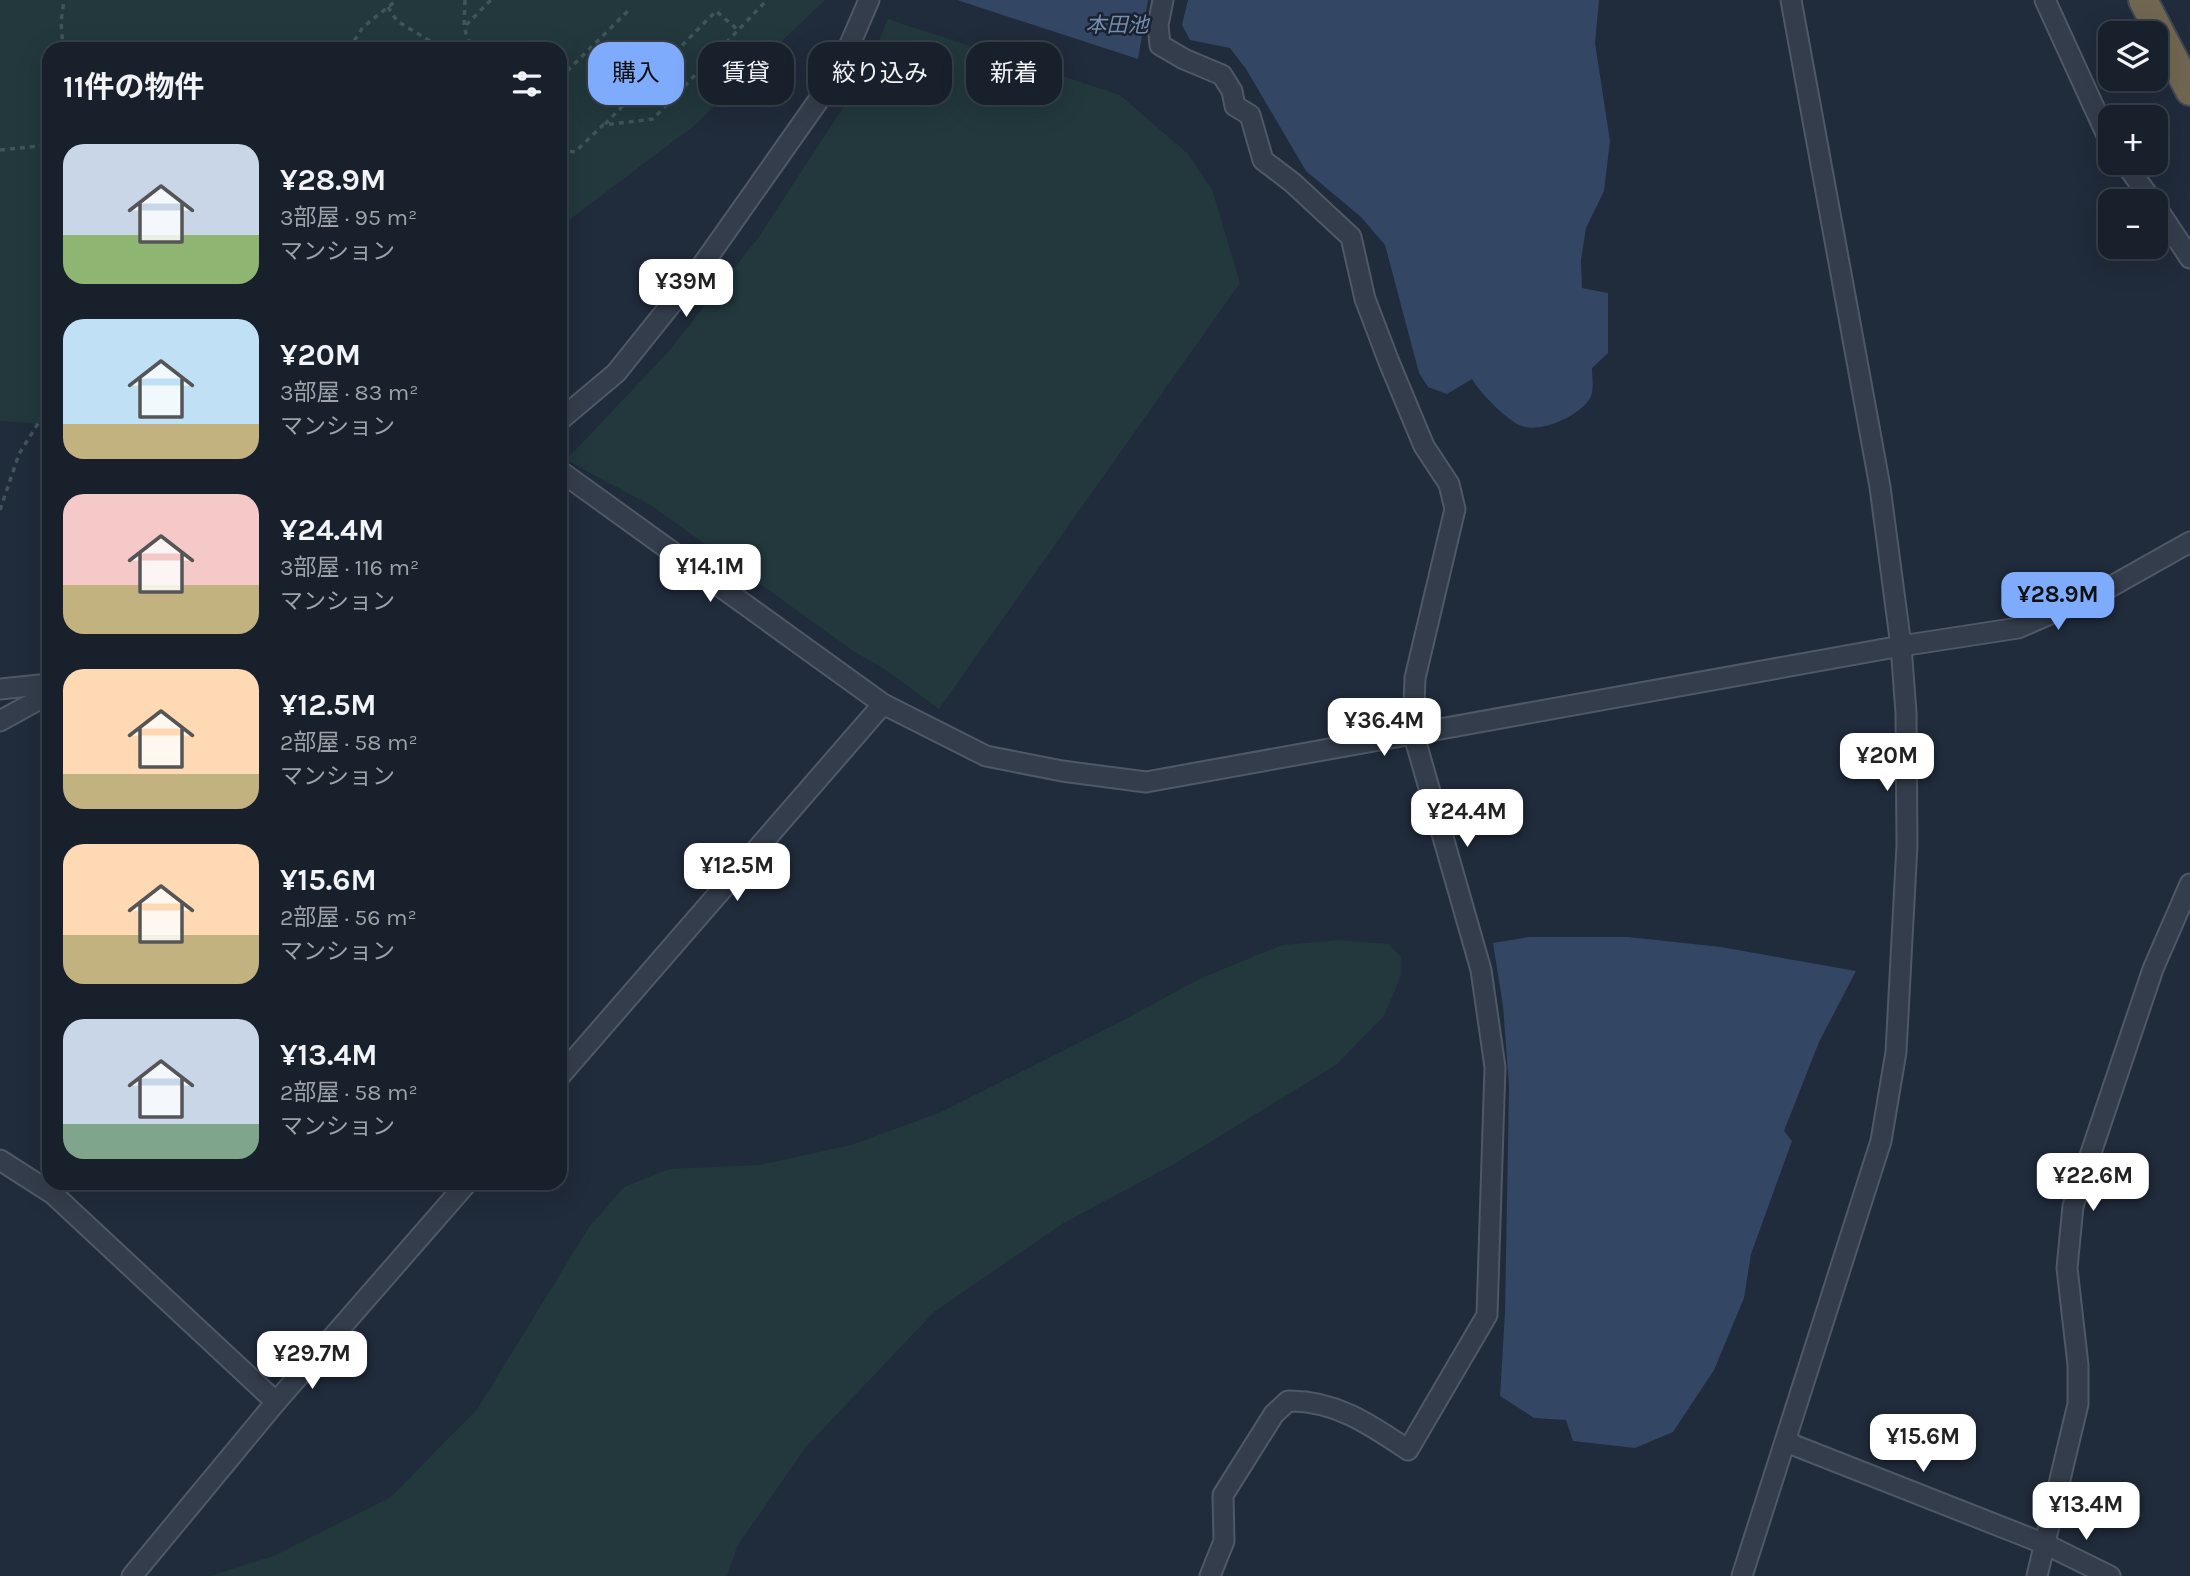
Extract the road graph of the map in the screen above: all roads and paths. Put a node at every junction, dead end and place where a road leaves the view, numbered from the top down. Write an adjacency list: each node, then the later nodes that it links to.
1 (64, 0): 16 (path)
2 (397, 0): 12 (path)
3 (465, 0): 14 (path)
4 (491, 0): 14 (path)
5 (767, 0): 15 (path)
6 (869, 0): 30 (street)
7 (1163, 0): 41 (street)
8 (1791, 0): 35 (street)
9 (2045, 0): 23 (street)
10 (2143, 0): 22 (highway)
11 (2152, 0): 20 (highway)
12 (388, 7): 17 (path); 18 (path)
13 (628, 11): 21 (path)
14 (464, 27): 19 (path)
15 (738, 30): 24 (path); 24 (path)
16 (62, 42)
17 (353, 42)
18 (432, 42)
19 (469, 42)
20 (2190, 65)
21 (567, 72)
22 (2190, 91)
23 (2098, 116)
24 (603, 125): 27 (path)
25 (42, 146): 26 (path)
26 (0, 150)
27 (567, 151)
28 (2168, 225): 29 (street)
29 (2190, 258)
30 (567, 414)
31 (42, 417): 33 (path)
32 (567, 476): 39 (street)
33 (0, 510)
34 (2190, 542): 35 (street)
35 (1900, 646): 41 (street); 49 (street)
36 (42, 685): 37 (street)
37 (0, 689)
38 (42, 698): 40 (street)
39 (883, 704): 41 (street); 43 (street)
40 (0, 721)
41 (1413, 732): 52 (street)
42 (2190, 884): 50 (street)
43 (567, 1068)
44 (0, 1160): 45 (street)
45 (42, 1187)
46 (46, 1190): 48 (street)
47 (461, 1190): 48 (street)
48 (276, 1402): 51 (street)
49 (1786, 1442): 50 (street); 53 (street)
50 (2045, 1544): 54 (street); 55 (street)
51 (132, 1576)
52 (1210, 1576)
53 (1742, 1576)
54 (2037, 1576)
55 (2110, 1576)

